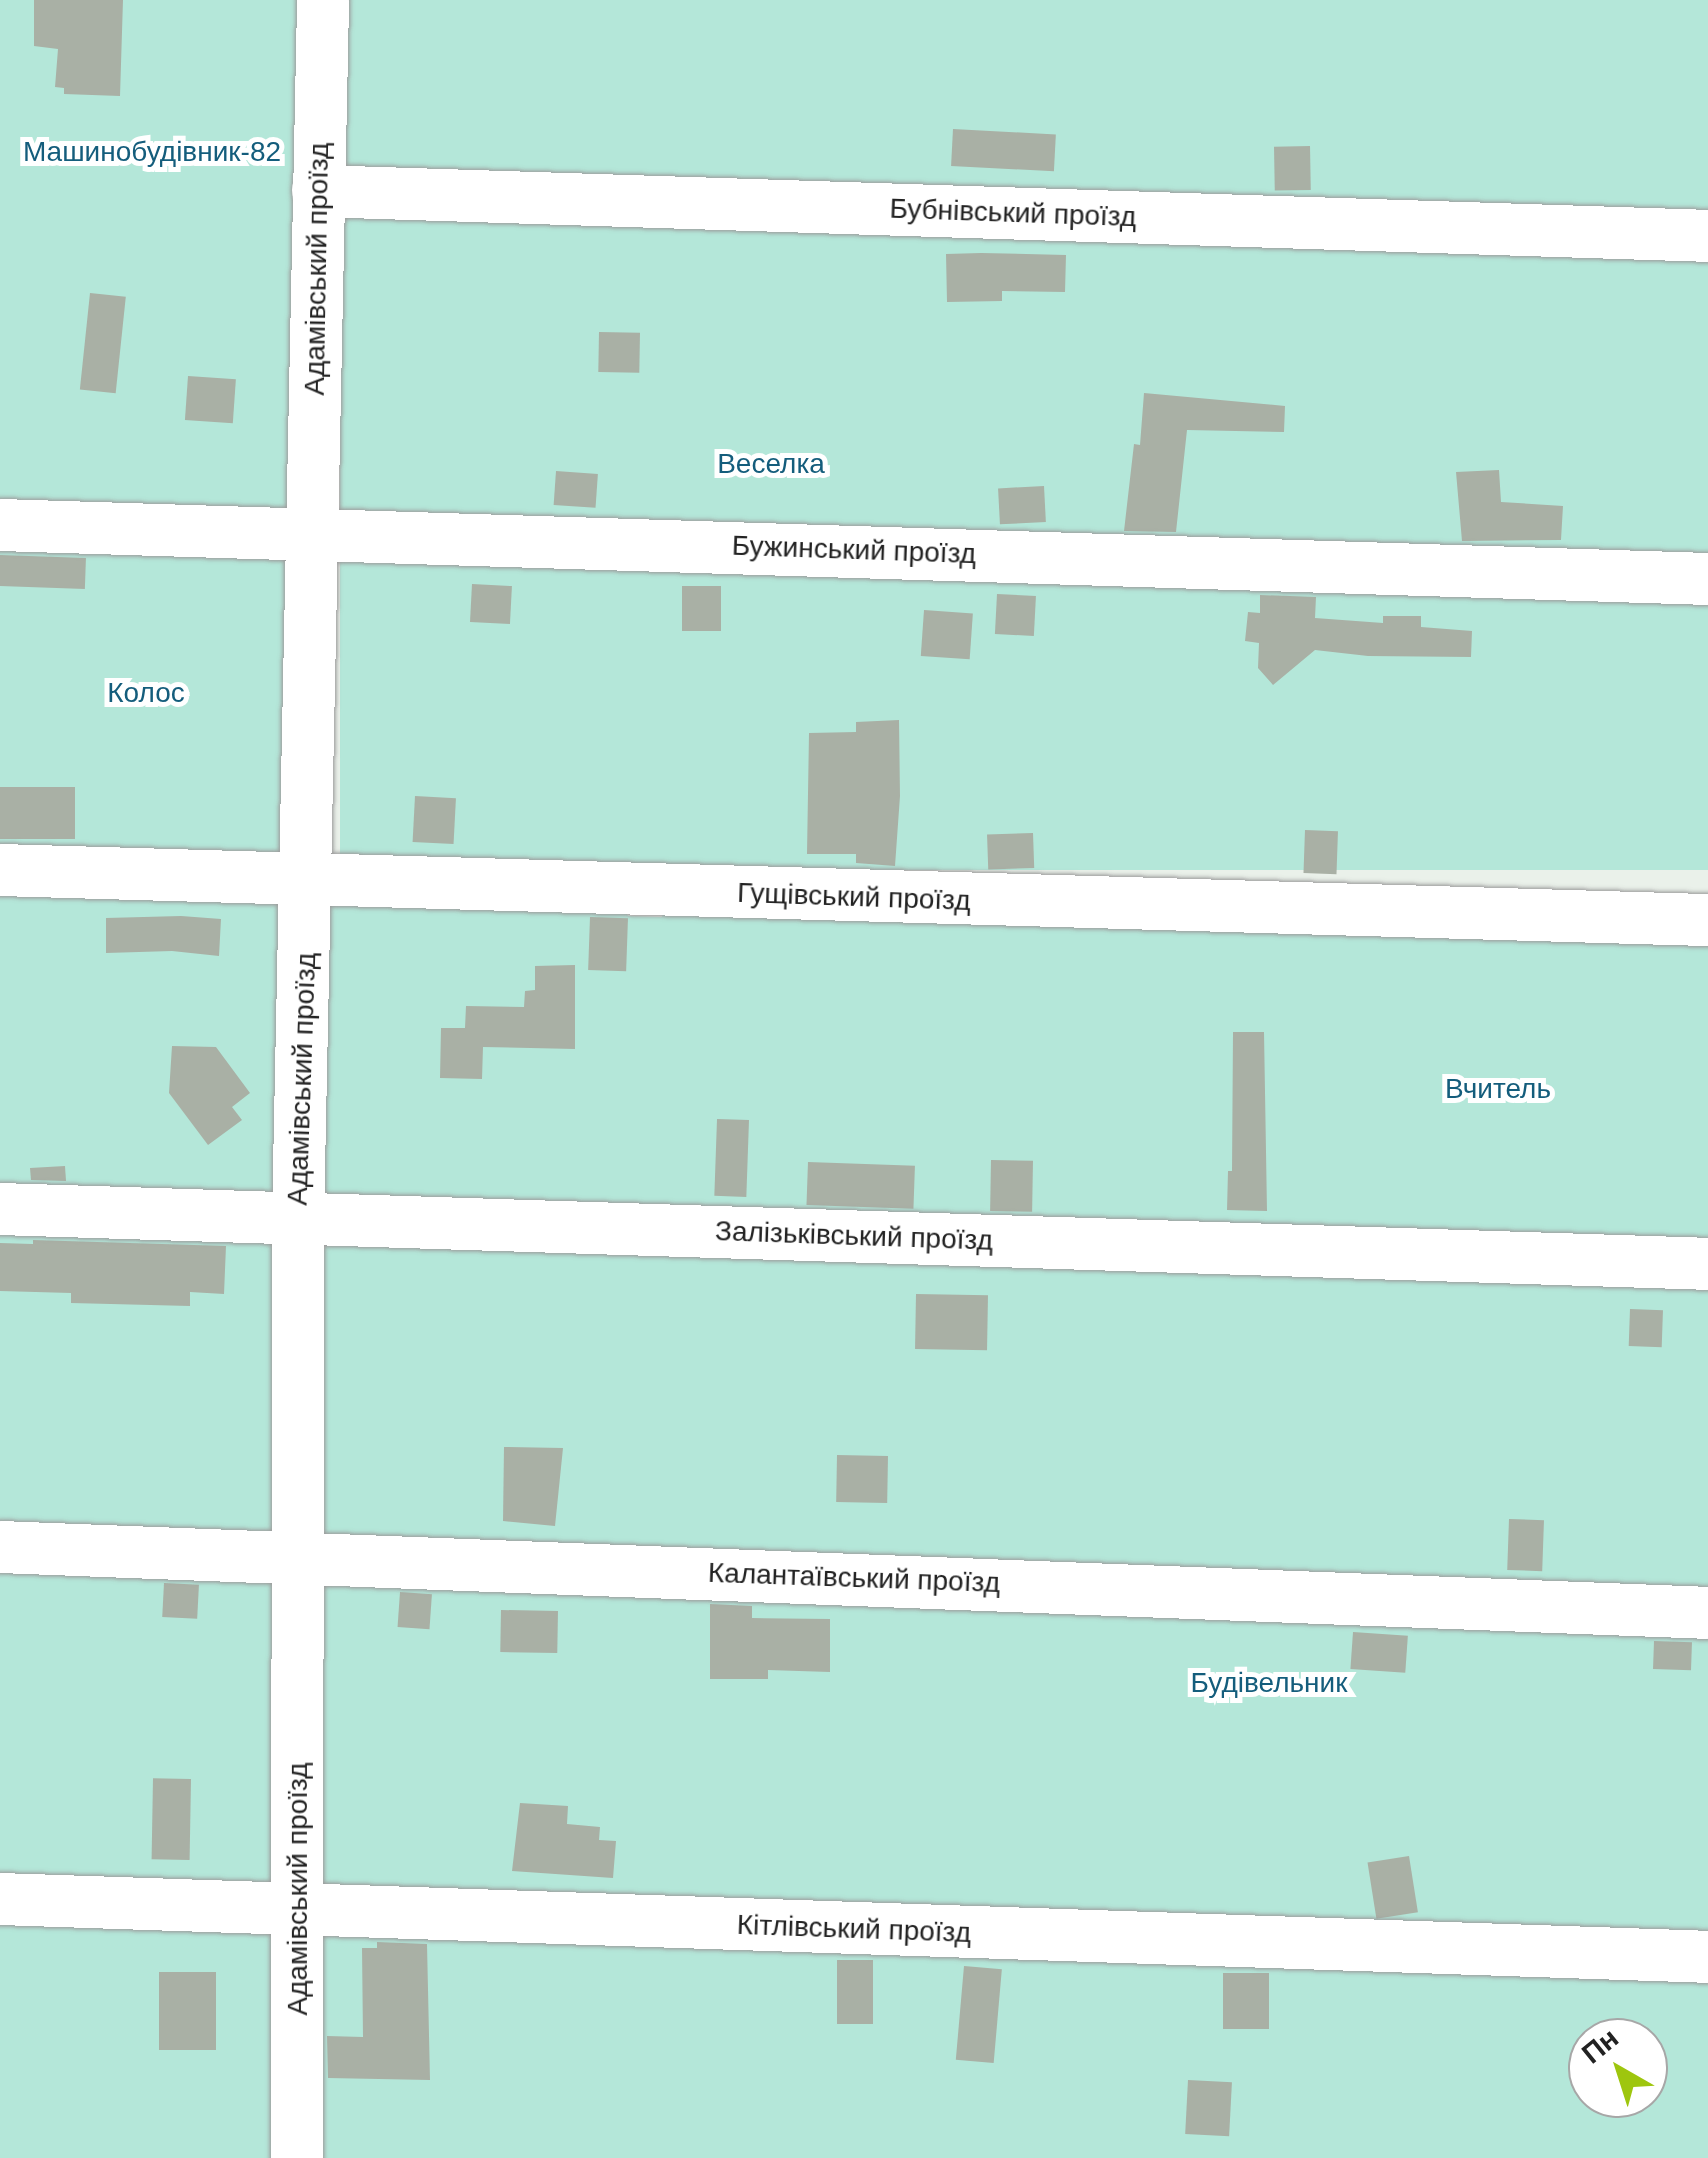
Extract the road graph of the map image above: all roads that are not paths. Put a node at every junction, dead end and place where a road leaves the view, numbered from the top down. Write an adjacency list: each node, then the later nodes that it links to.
1 (323, 0): 2 (lane, Адамівський проїзд)
2 (318, 191): 3 (lane, Бубнівський проїзд); 5 (lane, Адамівський проїзд)
3 (1708, 236)
4 (0, 525): 5 (lane, Бужинський проїзд)
5 (313, 532): 6 (lane, Бужинський проїзд); 8 (lane, Адамівський проїзд)
6 (1708, 579)
7 (0, 870): 8 (lane, Гущівський проїзд)
8 (308, 882): 9 (lane, Гущівський проїзд); 11 (lane, Адамівський проїзд)
9 (1708, 920)
10 (0, 1209): 11 (lane, Залізьківський проїзд)
11 (298, 1218): 12 (lane, Залізьківський проїзд); 14 (lane, Адамівський проїзд)
12 (1708, 1264)
13 (0, 1547): 14 (lane, Калантаївський проїзд)
14 (297, 1556): 15 (lane, Калантаївський проїзд); 17 (lane, Адамівський проїзд)
15 (1708, 1613)
16 (0, 1899): 17 (lane, Кітлівський проїзд)
17 (299, 1911): 18 (lane, Кітлівський проїзд); 19 (lane, Адамівський проїзд)
18 (1708, 1957)
19 (297, 2158)

